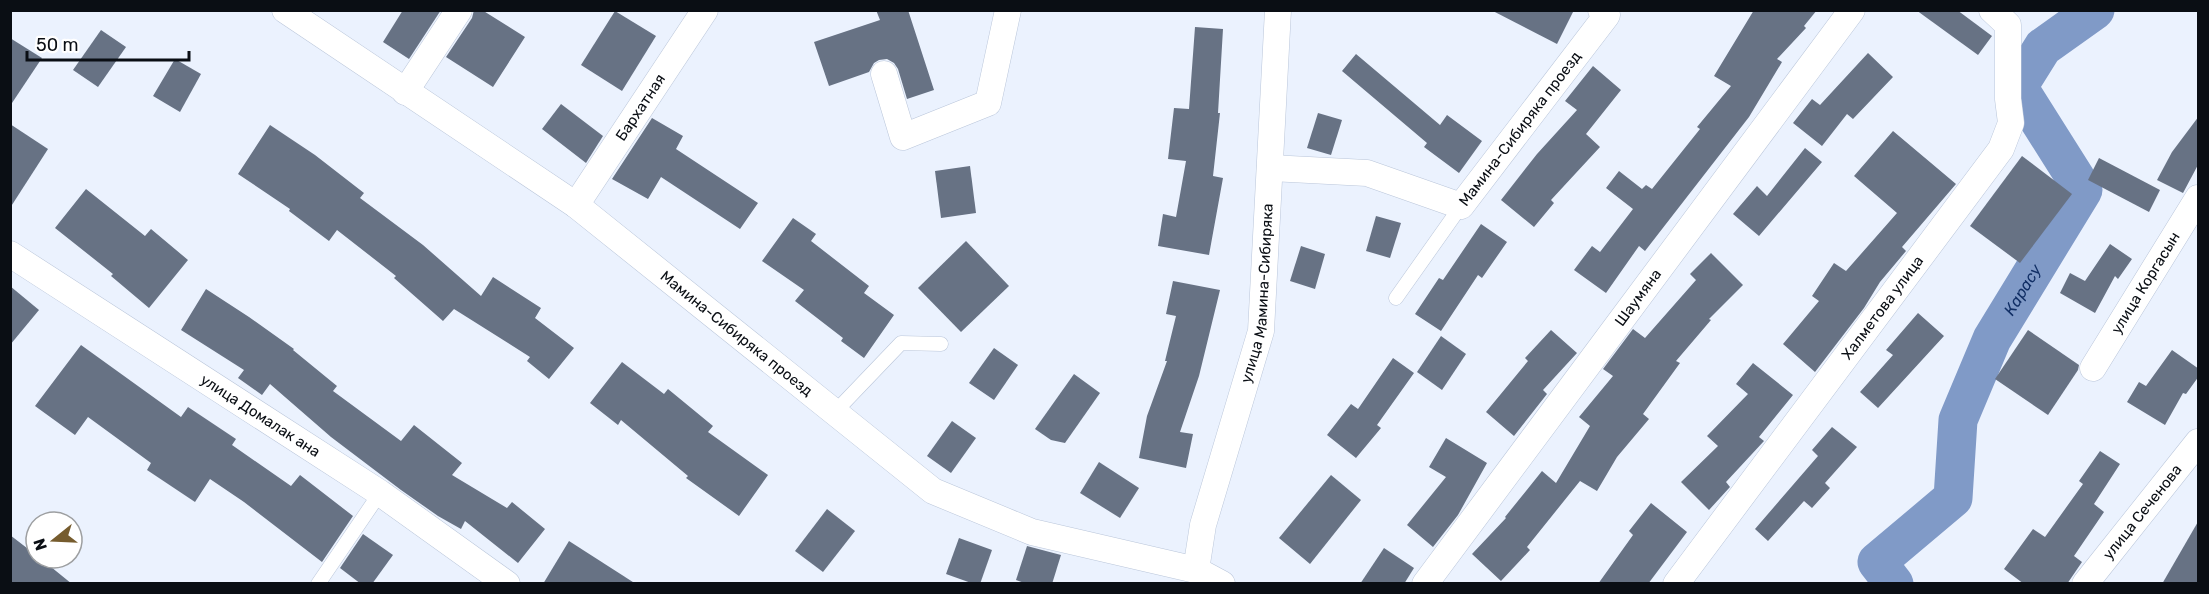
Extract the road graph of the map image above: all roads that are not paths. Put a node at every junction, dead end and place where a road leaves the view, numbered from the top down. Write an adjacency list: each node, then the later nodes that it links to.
1 (285, 10): 10 (street, Мамина-Сибиряка проезд)
2 (459, 10): 10 (street)
3 (705, 10): 13 (street, Бархатная)
4 (1008, 10): 9 (street)
5 (1278, 10): 11 (street, улица Мамина-Сибиряка)
6 (1601, 10): 14 (street, Мамина-Сибиряка проезд)
7 (1852, 10): 25 (street, Шаумяна)
8 (1992, 10): 26 (street, Халметова улица)
9 (884, 74)
10 (405, 92): 13 (street, Мамина-Сибиряка проезд)
11 (1270, 168): 14 (street, Мамина-Сибиряка проезд); 22 (street, улица Мамина-Сибиряка)
12 (2199, 198): 18 (street, улица Коргасын)
13 (576, 205): 19 (street, Мамина-Сибиряка проезд)
14 (1461, 206): 16 (lane)
15 (11, 254): 21 (street, улица Домалак ана)
16 (1396, 298)
17 (941, 344): 19 (lane)
18 (2093, 368)
19 (834, 413): 22 (street, Мамина-Сибиряка проезд)
20 (2199, 442): 27 (street, улица Сеченова)
21 (380, 494): 23 (lane); 24 (street, улица Домалак ана)
22 (1212, 579)
23 (318, 584)
24 (507, 584)
25 (1425, 584)
26 (1676, 584)
27 (2085, 584)

